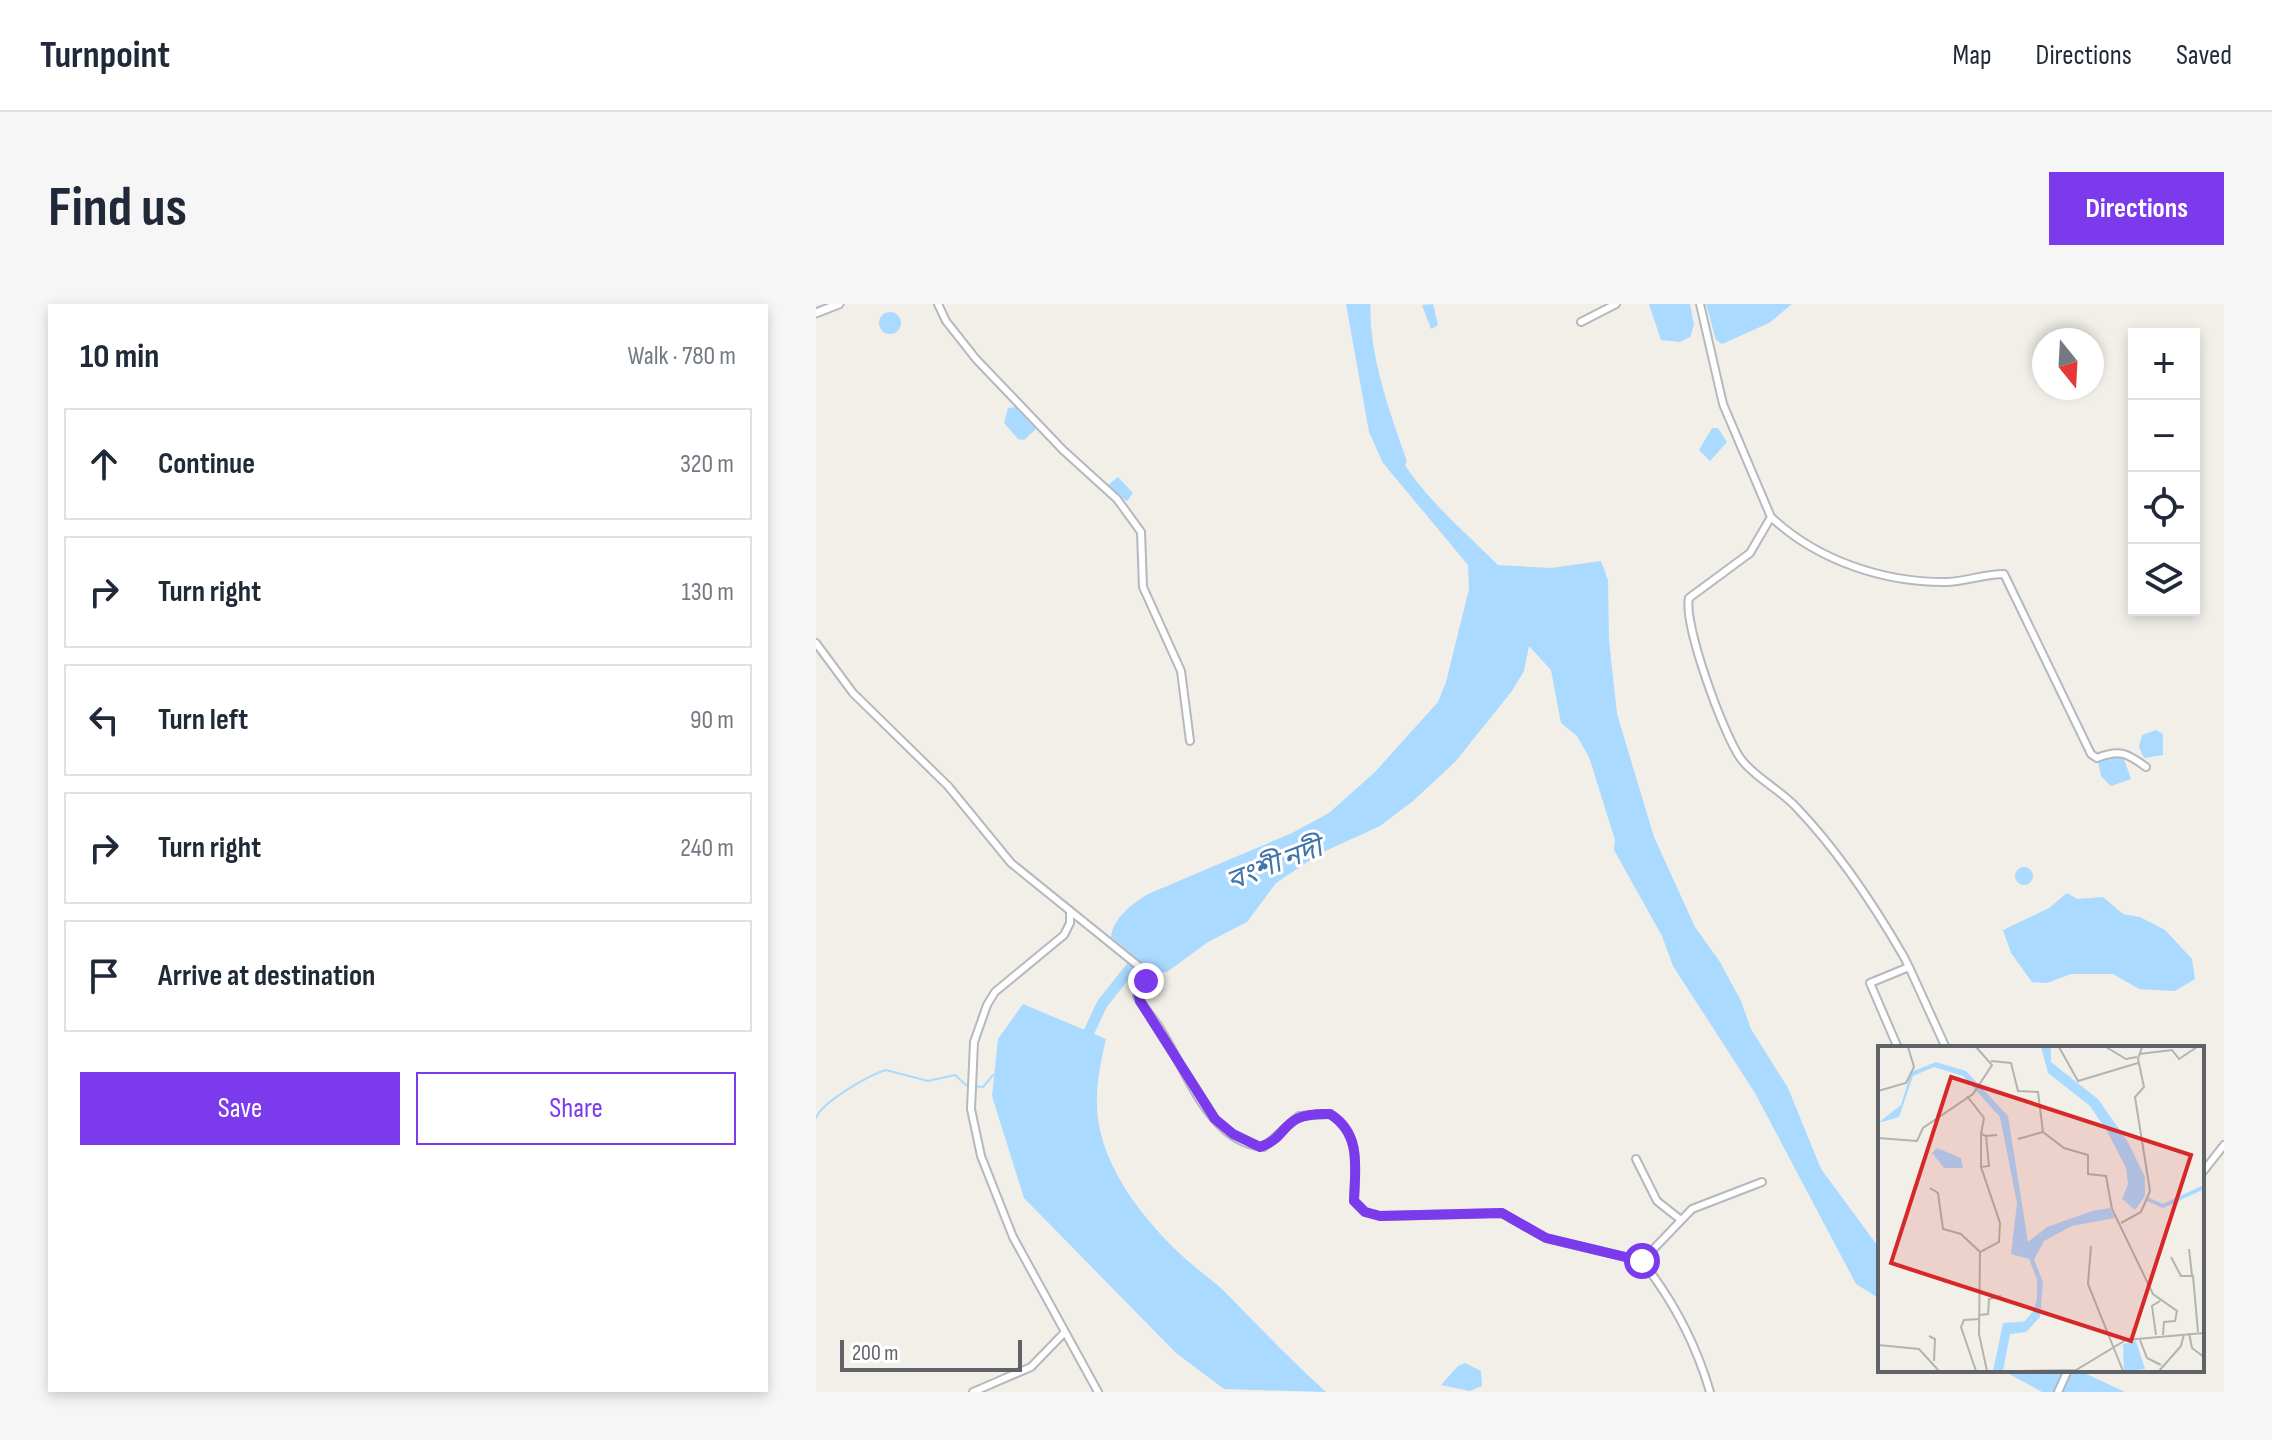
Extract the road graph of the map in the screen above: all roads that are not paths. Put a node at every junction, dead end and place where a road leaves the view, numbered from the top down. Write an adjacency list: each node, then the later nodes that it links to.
1 (839, 304): 5 (street)
2 (938, 304): 9 (street)
3 (1616, 304): 6 (street)
4 (1700, 304): 7 (street)
5 (816, 313)
6 (1581, 322)
7 (1771, 517): 10 (street); 12 (street)
8 (816, 643): 11 (street)
9 (1190, 741)
10 (2146, 767)
11 (1070, 913): 20 (street); 21 (street)
12 (1909, 967): 13 (street); 14 (street)
13 (1897, 1046)
14 (1945, 1046)
15 (2224, 1145): 17 (street)
16 (1636, 1159): 19 (street)
17 (2204, 1170)
18 (1762, 1182): 19 (street)
19 (1681, 1220): 20 (street)
20 (1642, 1261): 25 (street)
21 (1064, 1333): 23 (street); 24 (street)
22 (2067, 1372): 26 (street)
23 (973, 1392)
24 (1098, 1392)
25 (1710, 1392)
26 (2058, 1392)

